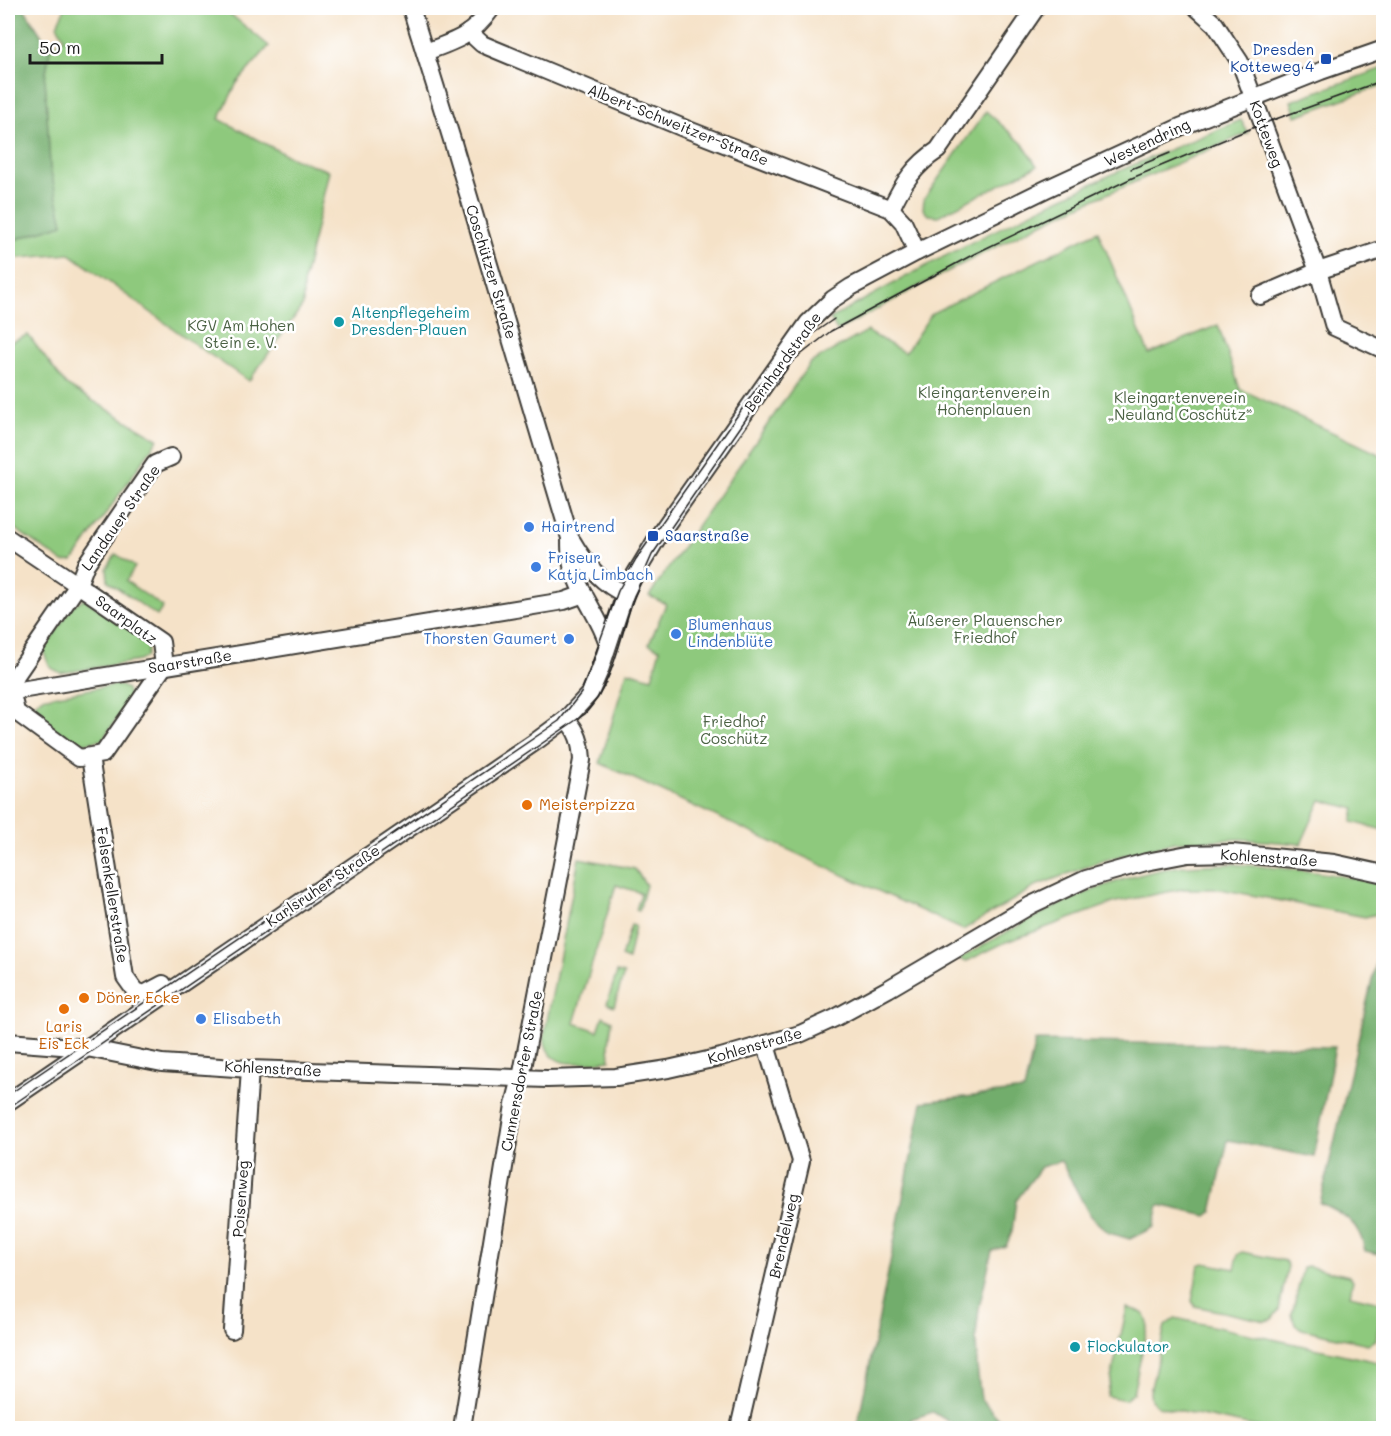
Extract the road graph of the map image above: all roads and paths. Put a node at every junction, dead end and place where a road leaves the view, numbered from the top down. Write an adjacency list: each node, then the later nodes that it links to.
1 (411, 8): 7 (street, Coschützer Straße)
2 (492, 8): 5 (street)
3 (1036, 8): 9 (street)
4 (1197, 8): 8 (street, Kotteweg)
5 (469, 32): 7 (street); 9 (street, Albert-Schweitzer-Straße)
6 (1383, 49): 8 (street, Westendring)
7 (424, 52): 17 (street, Coschützer Straße)
8 (1253, 97): 11 (street, Westendring); 12 (street, Kotteweg)
9 (891, 210): 11 (street)
10 (1383, 249): 12 (street)
11 (917, 252): 20 (street, Bernhardstraße)
12 (1318, 271): 13 (street); 14 (street, Kotteweg)
13 (1260, 296)
14 (1383, 350)
15 (171, 457): 18 (street, Landauer Straße)
16 (8, 538): 18 (street, Saarplatz)
17 (570, 538): 19 (street, Coschützer Straße); 20 (street, Coschützer Straße)
18 (78, 585): 22 (street, Saarplatz); 23 (street)
19 (584, 594): 21 (street, Coschützer Straße); 22 (street, Saarstraße)
20 (625, 594): 21 (street, Bernhardstraße)
21 (608, 644): 24 (street, Karlsruher Straße)
22 (164, 666): 23 (street, Saarstraße); 25 (street)
23 (10, 692): 25 (street)
24 (566, 719): 27 (street, Karlsruher Straße); 32 (street, Cunnersdorfer Straße)
25 (90, 757): 27 (street, Felsenkellerstraße)
26 (1383, 874): 29 (street, Kohlenstraße)
27 (204, 967): 30 (street, Karlsruher Straße)
28 (8, 1041): 30 (street, Kohlenstraße)
29 (766, 1045): 32 (street, Kohlenstraße); 36 (street, Brendelweg)
30 (87, 1048): 31 (street, Kohlenstraße); 33 (street, Karlsruher Straße)
31 (250, 1069): 32 (street, Kohlenstraße); 34 (street, Poisenweg)
32 (521, 1078): 35 (street, Cunnersdorfer Straße)
33 (8, 1102)
34 (232, 1330)
35 (462, 1428)
36 (739, 1428)

